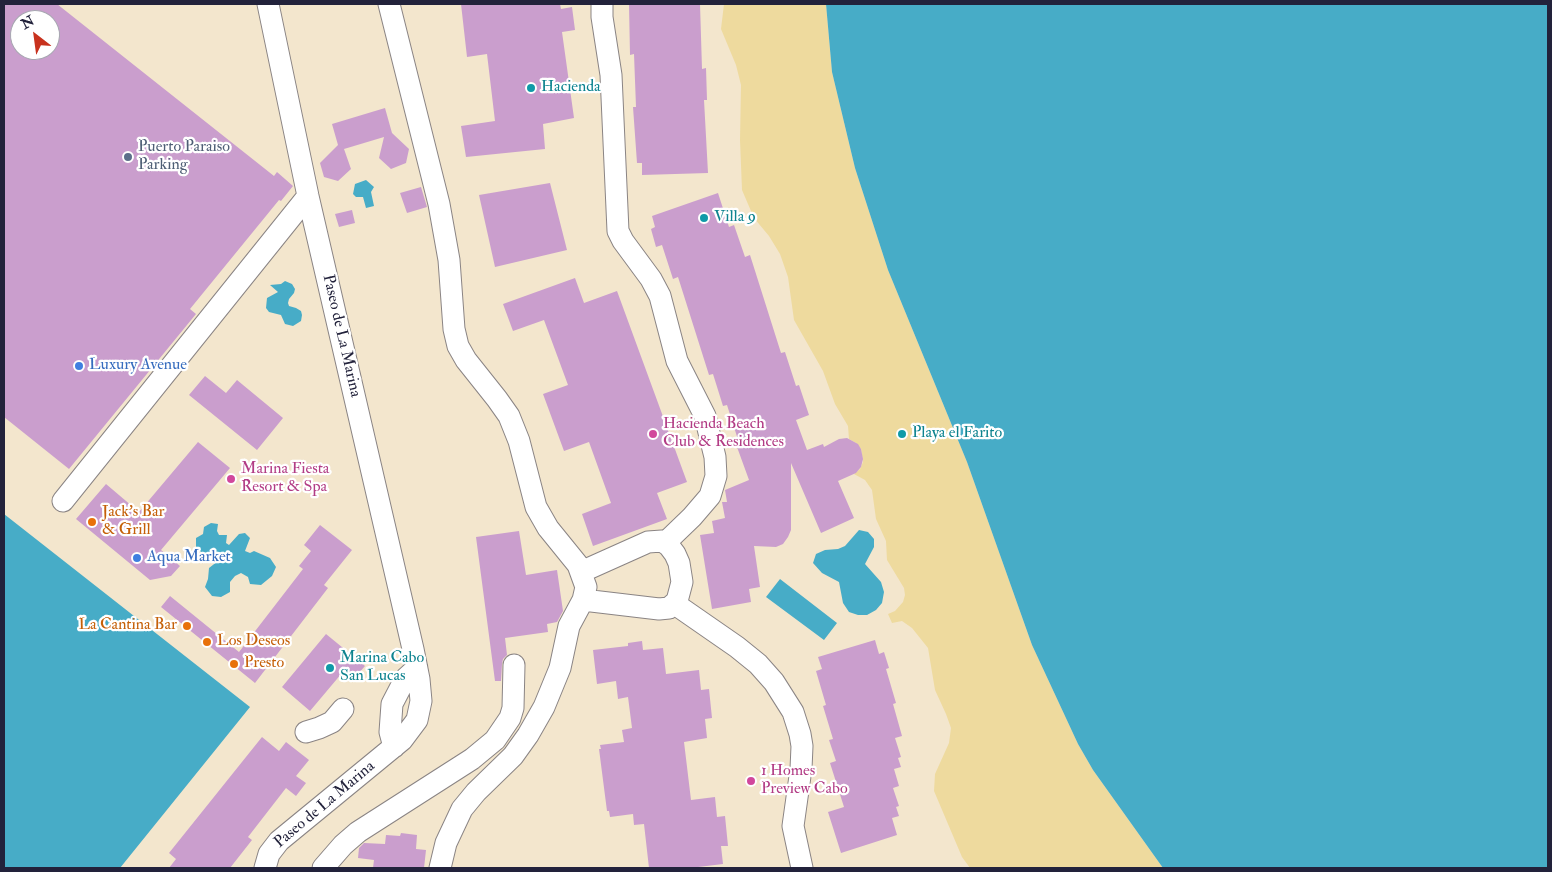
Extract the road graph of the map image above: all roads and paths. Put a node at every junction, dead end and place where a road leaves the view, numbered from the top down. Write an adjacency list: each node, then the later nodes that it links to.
1 (268, 4): 4 (street, Paseo de La Marina)
2 (389, 4): 7 (street)
3 (602, 4): 6 (street)
4 (308, 196): 5 (street); 11 (street, Paseo de La Marina)
5 (64, 501)
6 (665, 543): 7 (street); 9 (street)
7 (581, 572): 8 (street)
8 (583, 600): 9 (street); 17 (street)
9 (675, 604): 18 (street)
10 (514, 665): 16 (street)
11 (417, 668): 14 (street, Paseo de La Marina); 14 (street)
12 (344, 709): 13 (street)
13 (306, 732)
14 (394, 747): 15 (street, Paseo de La Marina)
15 (266, 868)
16 (323, 868)
17 (440, 868)
18 (802, 868)

